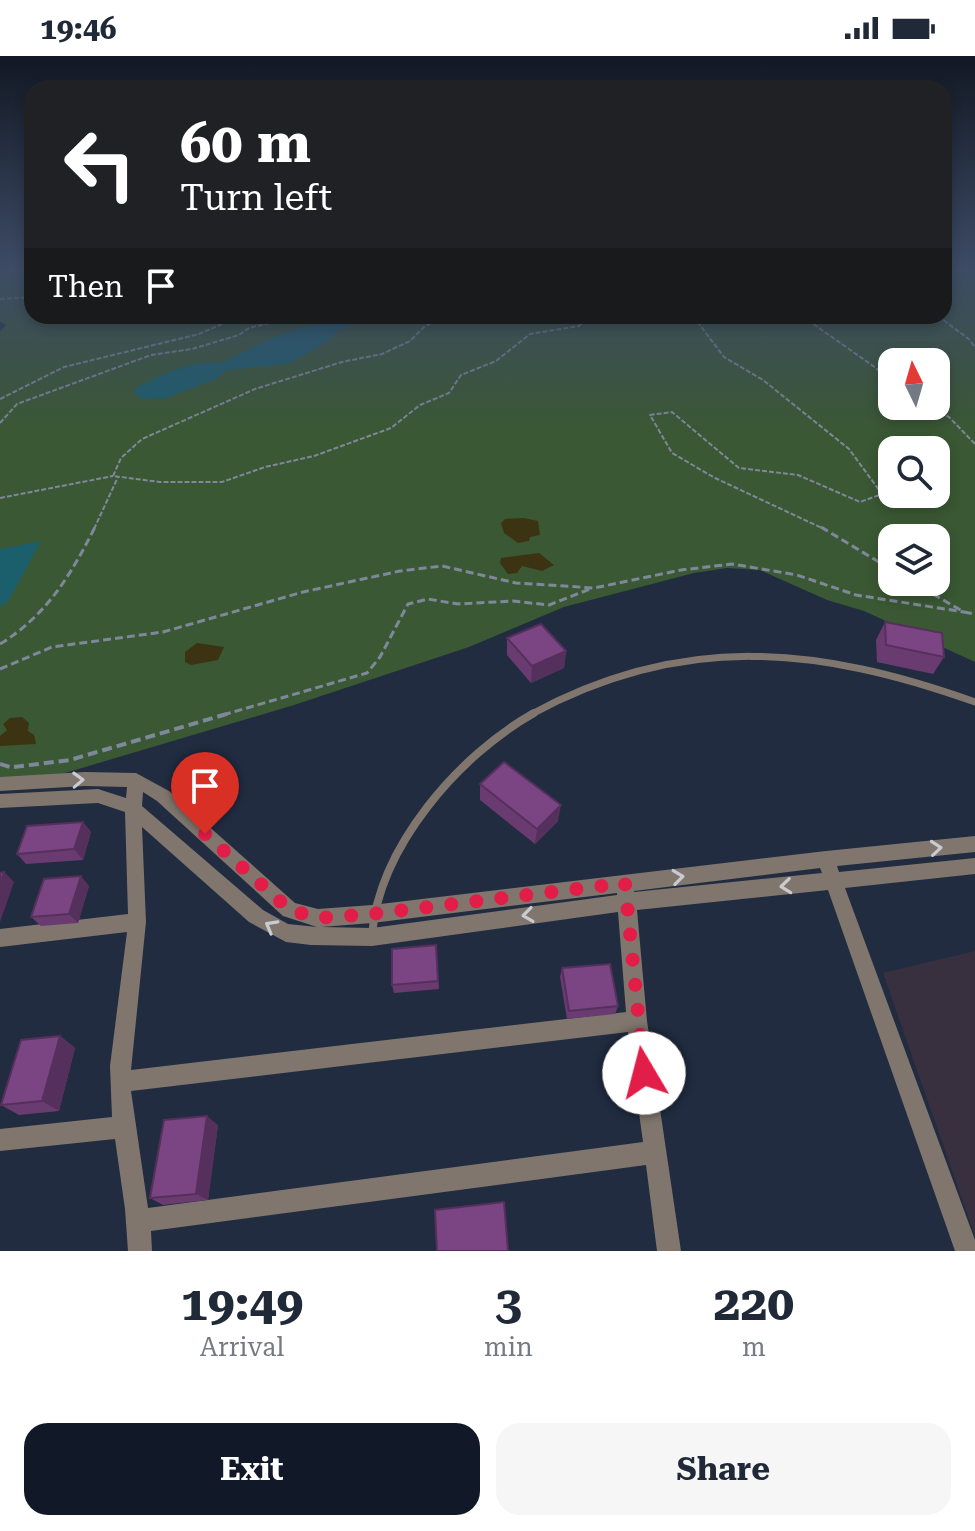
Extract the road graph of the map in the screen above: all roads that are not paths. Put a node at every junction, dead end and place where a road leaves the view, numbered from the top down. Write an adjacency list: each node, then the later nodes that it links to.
1 (975, 702): 11 (lane)
2 (136, 780): 3 (street, one-way to 2); 5 (street); 11 (street)
3 (0, 784)
4 (0, 801): 5 (street)
5 (131, 807): 12 (street); 13 (street, one-way to 5)
6 (975, 844): 7 (street, one-way to 6)
7 (826, 859): 9 (street); 10 (street, one-way to 7)
8 (975, 866): 9 (street)
9 (833, 881): 10 (street, one-way to 10); 23 (street)
10 (626, 892): 11 (street); 13 (street, one-way to 13); 15 (street)
11 (372, 914): 13 (lane)
12 (137, 922): 14 (street); 16 (street)
13 (372, 937)
14 (0, 938)
15 (637, 1021): 16 (street); 19 (street)
16 (120, 1082): 17 (street)
17 (124, 1127): 18 (street); 20 (street)
18 (0, 1140)
19 (655, 1152): 20 (street); 22 (street)
20 (140, 1221): 21 (street)
21 (140, 1251)
22 (669, 1251)
23 (967, 1251)

